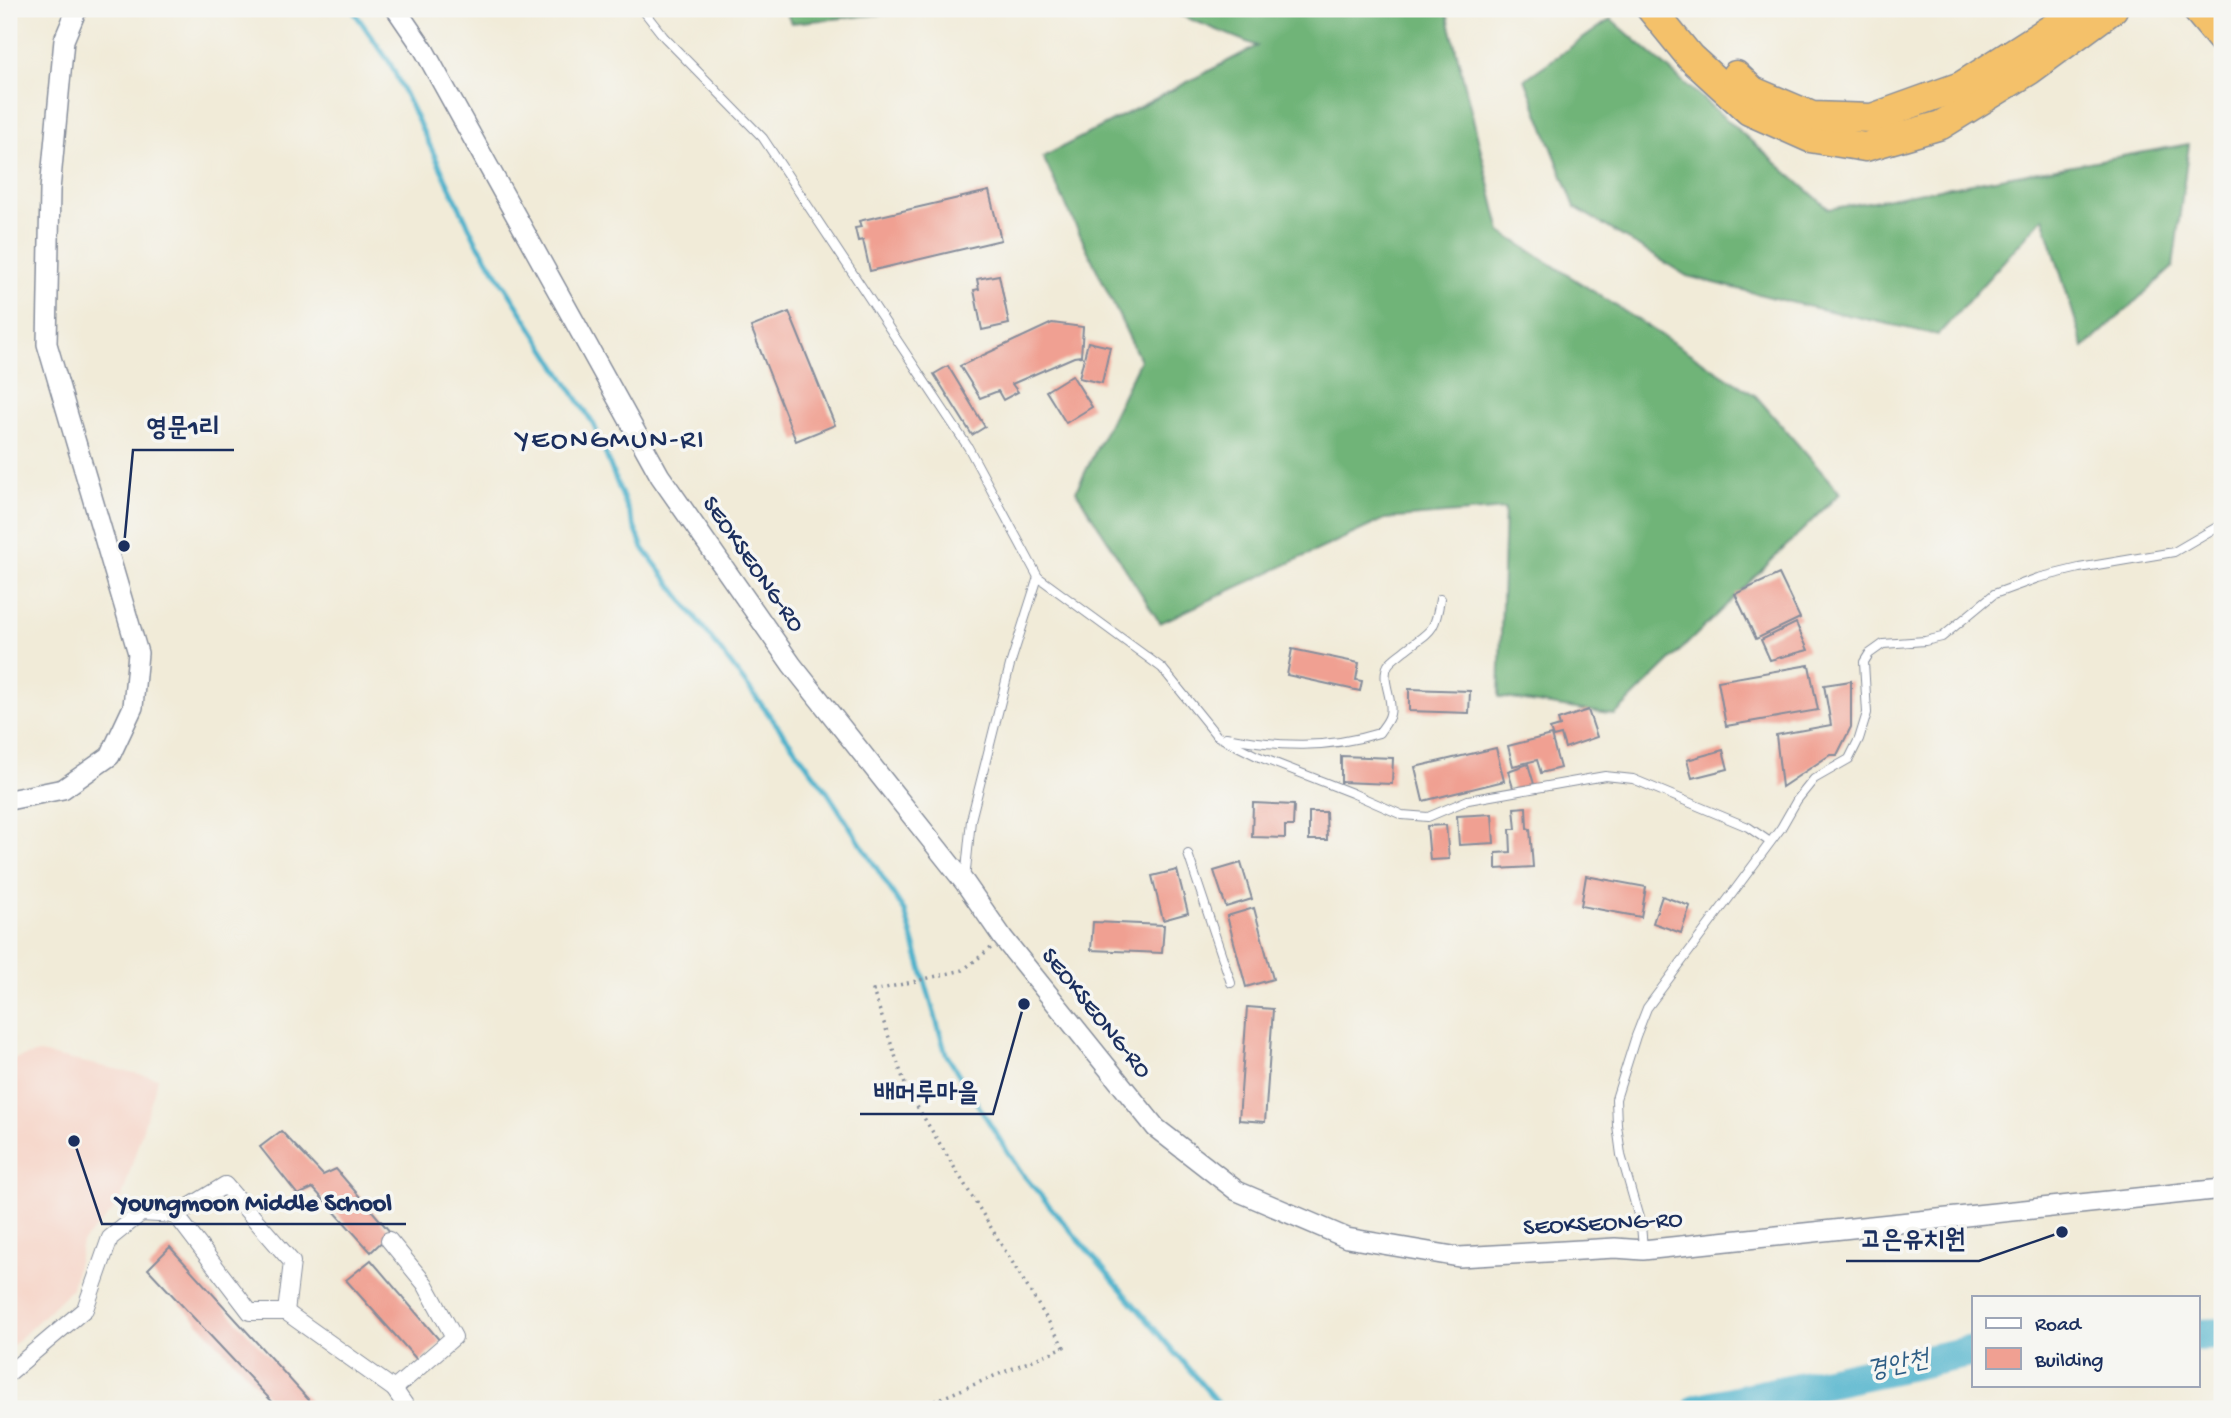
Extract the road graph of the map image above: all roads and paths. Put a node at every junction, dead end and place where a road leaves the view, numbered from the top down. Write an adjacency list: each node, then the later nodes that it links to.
1 (77, 9): 14 (street)
2 (396, 9): 17 (street, SEOKSEONG-RO)
3 (642, 9): 11 (lane)
4 (1651, 9): 7 (highway)
5 (1670, 9): 6 (highway)
6 (2082, 9)
7 (2113, 9)
8 (2196, 9): 9 (highway)
9 (2222, 40)
10 (2222, 524): 15 (lane)
11 (1038, 577): 13 (lane); 17 (lane)
12 (1440, 599): 13 (lane)
13 (1217, 736): 15 (lane)
14 (9, 800)
15 (1770, 842): 23 (lane)
16 (1188, 854): 19 (lane)
17 (965, 883): 18 (street, SEOKSEONG-RO)
18 (1003, 938): 23 (street, SEOKSEONG-RO); 28 (path)
19 (1231, 983)
20 (2222, 1189): 23 (street, SEOKSEONG-RO)
21 (176, 1215): 24 (street); 24 (street); 25 (street)
22 (389, 1240): 26 (street)
23 (1643, 1250)
24 (286, 1312): 26 (street)
25 (9, 1373)
26 (394, 1389): 27 (street)
27 (408, 1409)
28 (915, 1409)

